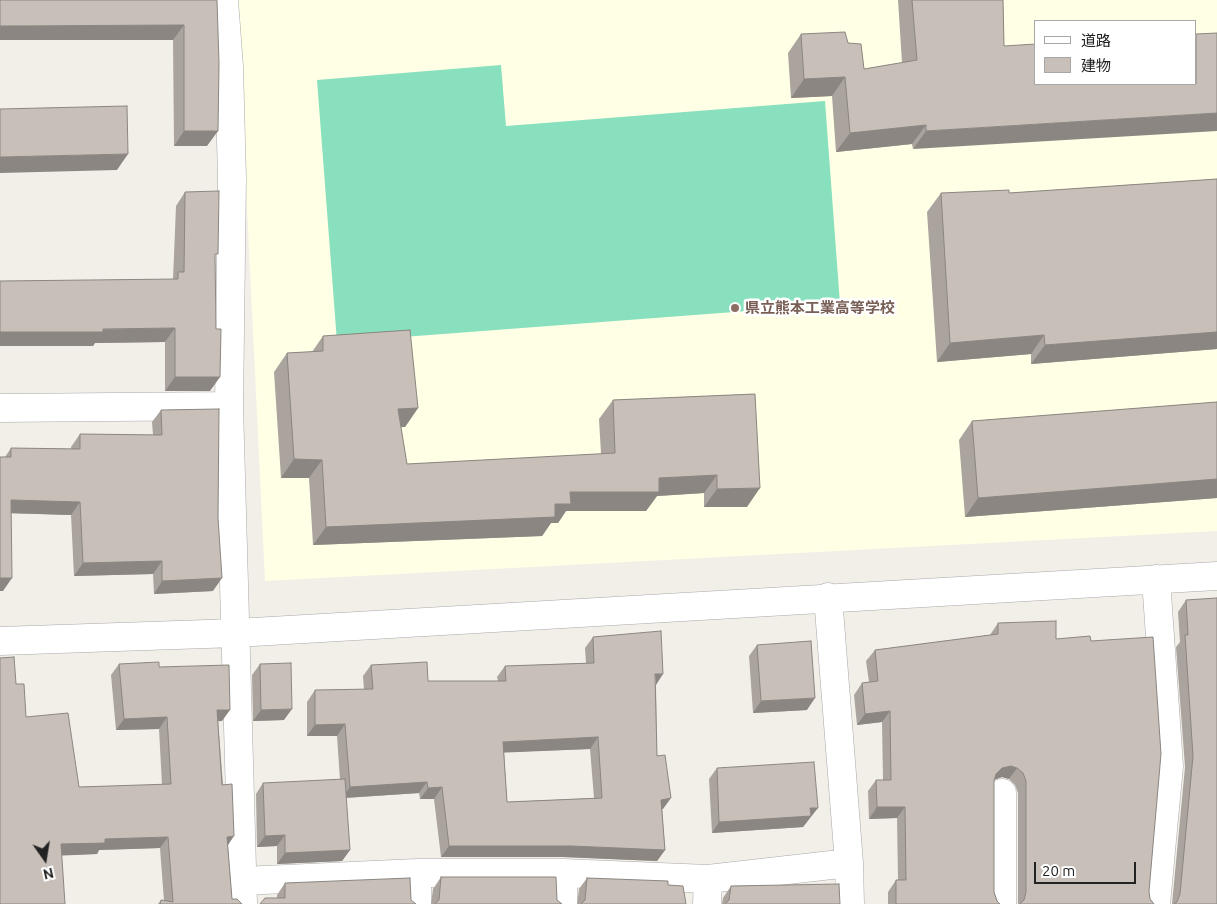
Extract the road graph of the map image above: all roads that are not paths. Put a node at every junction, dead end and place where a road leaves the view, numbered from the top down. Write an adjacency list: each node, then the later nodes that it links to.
1 (224, 0): 2 (street)
2 (229, 406): 3 (street); 7 (street)
3 (0, 408)
4 (1217, 576): 5 (street)
5 (1156, 579): 6 (street); 19 (street)
6 (828, 597): 7 (street); 10 (street)
7 (236, 633): 8 (street); 14 (street)
8 (0, 640)
9 (1002, 793): 18 (street)
10 (849, 863): 13 (street); 17 (street)
11 (417, 873): 12 (street); 14 (street); 15 (street)
12 (563, 874): 13 (street); 16 (street)
13 (707, 891)
14 (242, 893)
15 (417, 904)
16 (563, 904)
17 (850, 904)
18 (1002, 904)
19 (1156, 904)

